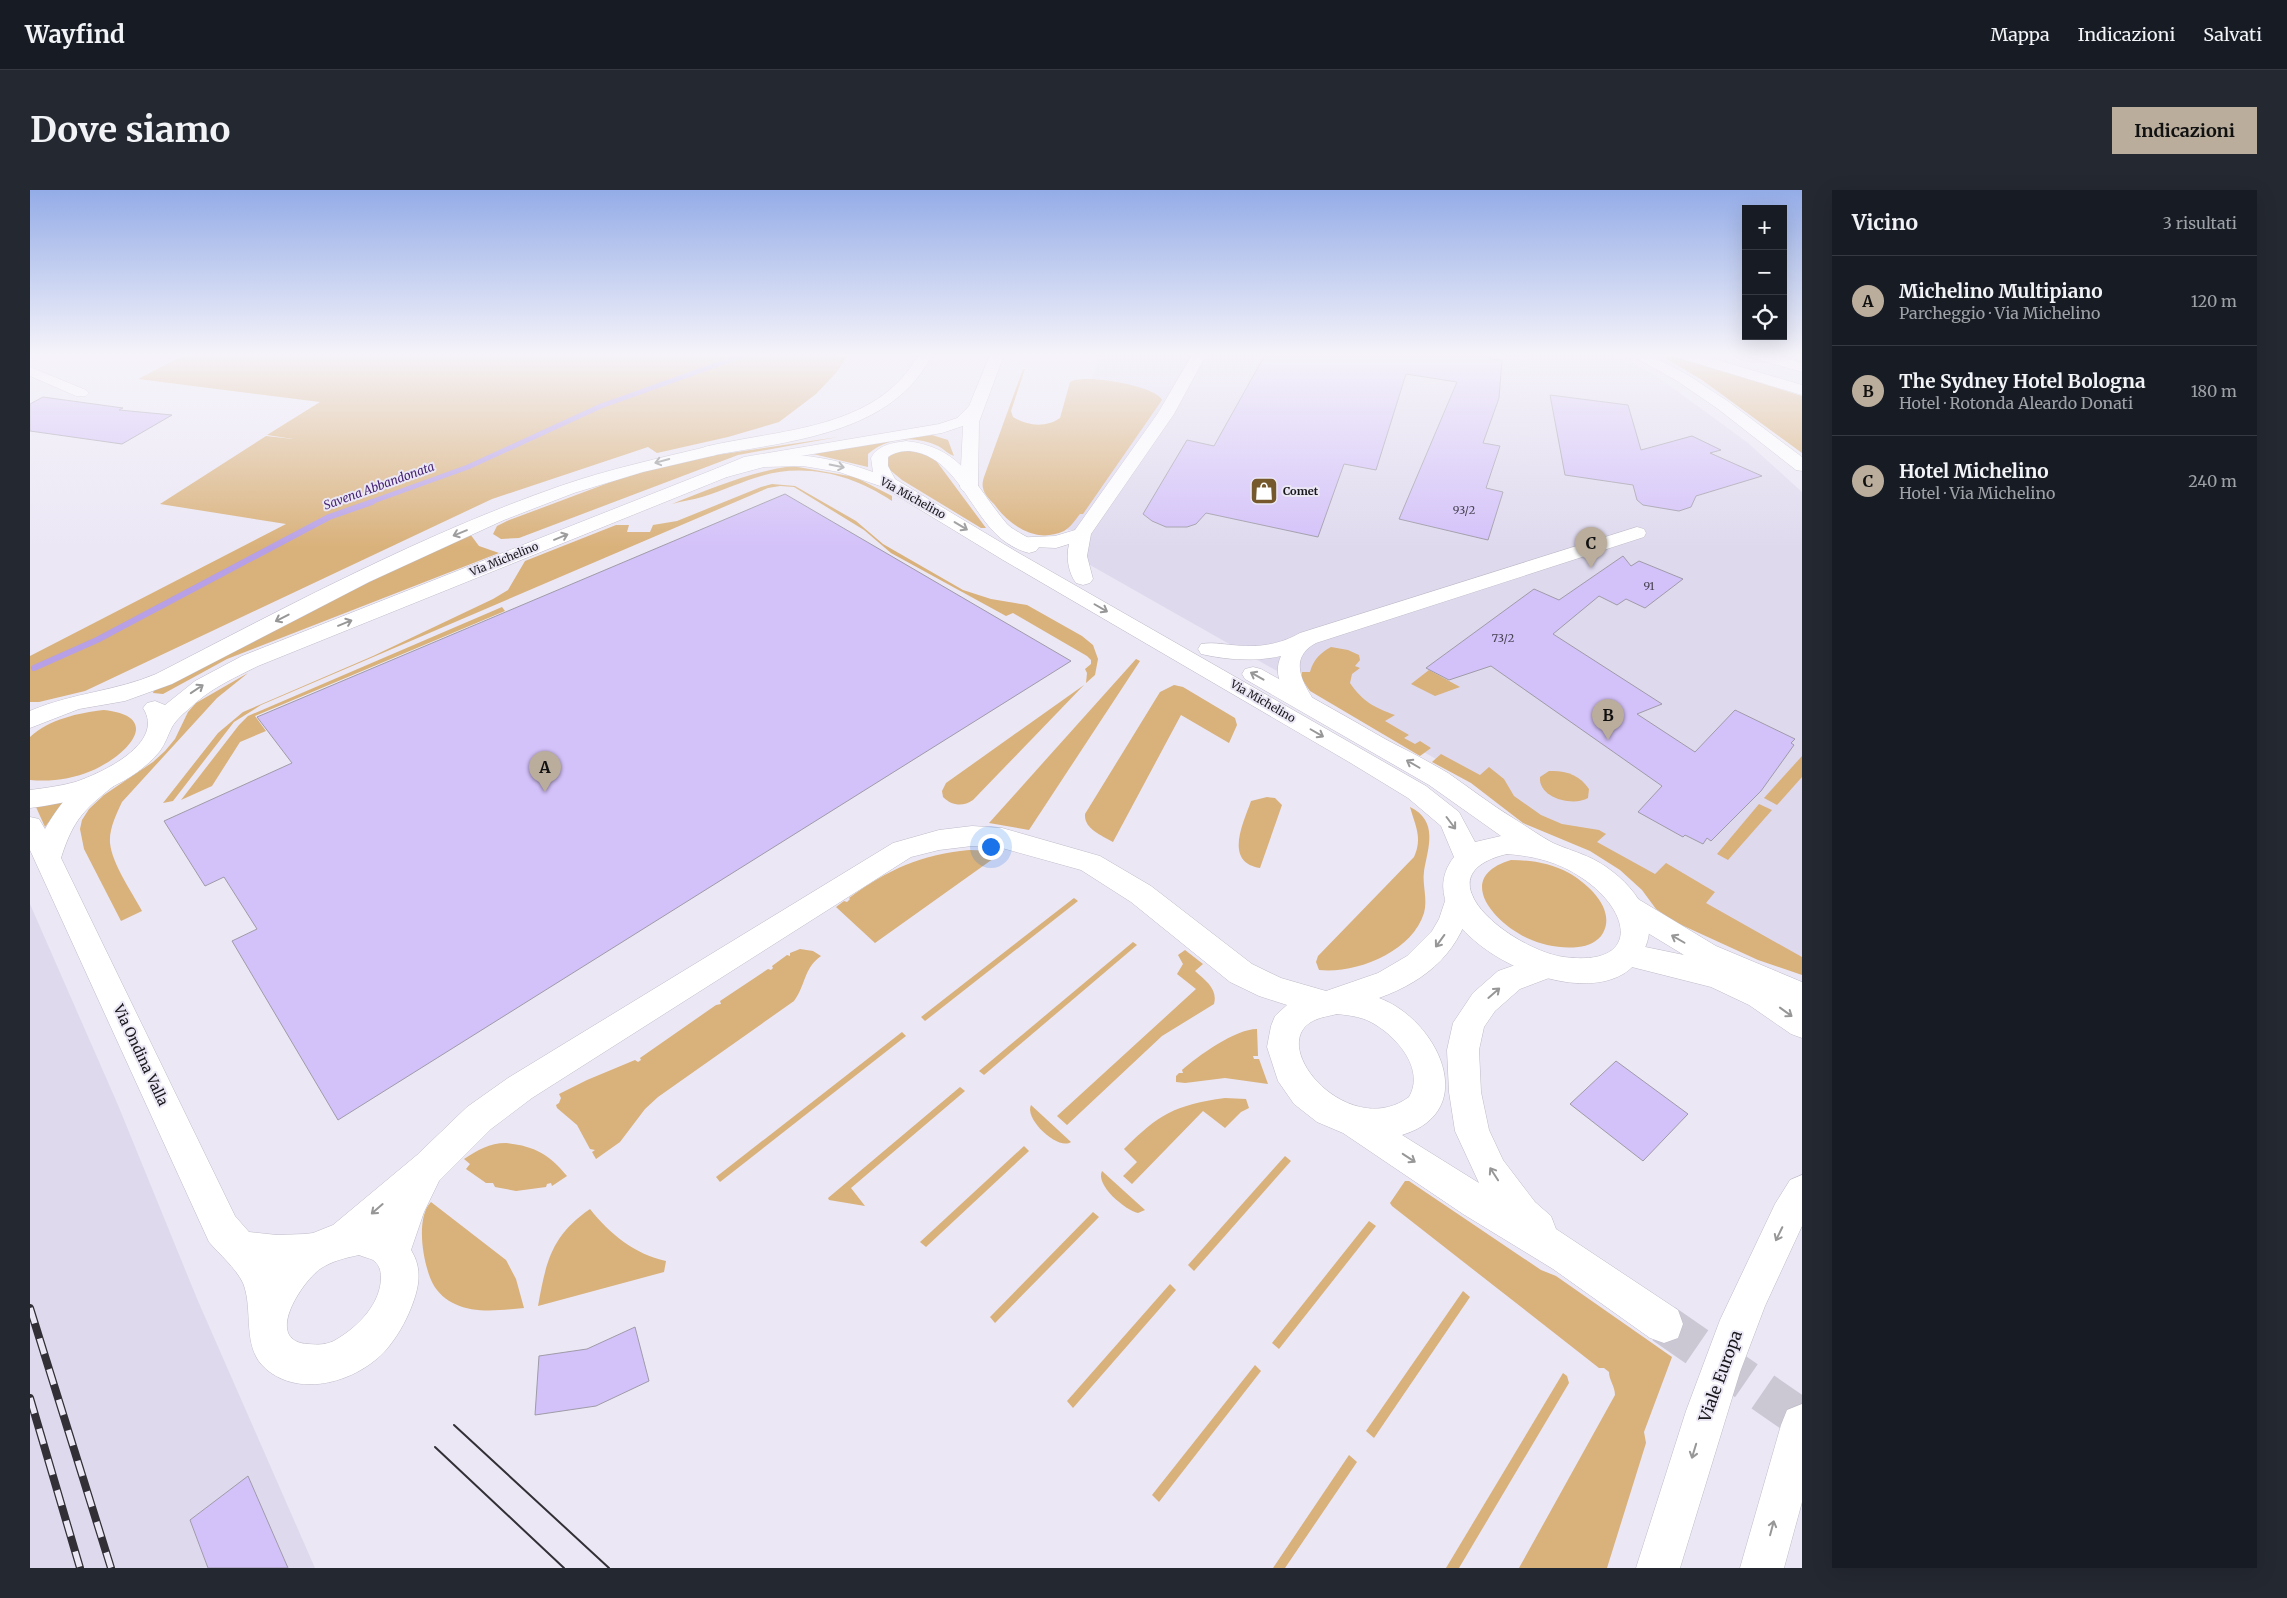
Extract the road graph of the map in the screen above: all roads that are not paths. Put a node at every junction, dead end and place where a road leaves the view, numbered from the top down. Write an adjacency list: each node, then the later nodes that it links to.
1 (846, 419): 16 (main road, one-way to 16)
2 (965, 419): 7 (main road)
3 (973, 419): 9 (main road)
4 (1162, 419): 11 (main road)
5 (1742, 419): 6 (main road)
6 (1802, 466)
7 (721, 473): 8 (main road, Via Michelino, one-way to 8); 21 (main road, Via Michelino, one-way to 7)
8 (889, 483): 9 (main road, Via Michelino); 26 (main road, Via Michelino, one-way to 26)
9 (969, 487): 12 (main road, Via Michelino)
10 (1637, 533): 14 (main road, Via Michelino)
11 (1082, 534): 12 (main road); 13 (main road)
12 (1019, 542): 13 (main road, Via Michelino)
13 (1083, 579): 15 (main road, Via Michelino)
14 (1298, 645): 15 (main road, Via Michelino); 17 (main road, Via Michelino)
15 (1209, 649): 17 (main road, Via Michelino, one-way to 15)
16 (98, 697): 18 (main road); 21 (main road)
17 (1303, 702): 25 (main road, Via Michelino, one-way to 17)
18 (68, 704): 19 (main road); 20 (main road)
19 (30, 711)
20 (30, 720)
21 (162, 723): 22 (main road, Via Michelino)
22 (106, 779): 23 (main road); 27 (main road)
23 (30, 799)
24 (30, 826): 27 (main road, Via Ondina Valla)
25 (1542, 848): 26 (main road); 29 (main road)
26 (1468, 857): 28 (main road)
27 (48, 858): 43 (main road, Via Ondina Valla)
28 (1459, 897): 31 (main road); 34 (main road, one-way to 34)
29 (1628, 907): 30 (main road); 33 (main road, one-way to 29)
30 (1626, 955): 31 (main road); 36 (main road, one-way to 36)
31 (1547, 966): 35 (main road, one-way to 31)
32 (1253, 980): 34 (main road); 37 (main road); 40 (main road)
33 (1802, 995)
34 (1330, 1001): 37 (main road); 38 (main road)
35 (1469, 1023): 38 (main road); 45 (main road, one-way to 35)
36 (1802, 1025)
37 (1283, 1037): 39 (main road)
38 (1431, 1076): 39 (main road)
39 (1353, 1122): 45 (main road, one-way to 45)
40 (429, 1167): 42 (main road, one-way to 42); 44 (main road)
41 (1802, 1192): 50 (main road, Viale Europa, one-way to 50)
42 (330, 1245): 43 (main road); 44 (main road); 46 (main road)
43 (239, 1248): 46 (main road, Via Ondina Valla)
44 (392, 1251): 46 (main road)
45 (1566, 1256): 47 (main road)
46 (269, 1318)
47 (1664, 1324)
48 (1802, 1425): 49 (main road)
49 (1792, 1473): 51 (main road, one-way to 49)
50 (1658, 1568)
51 (1762, 1568)

